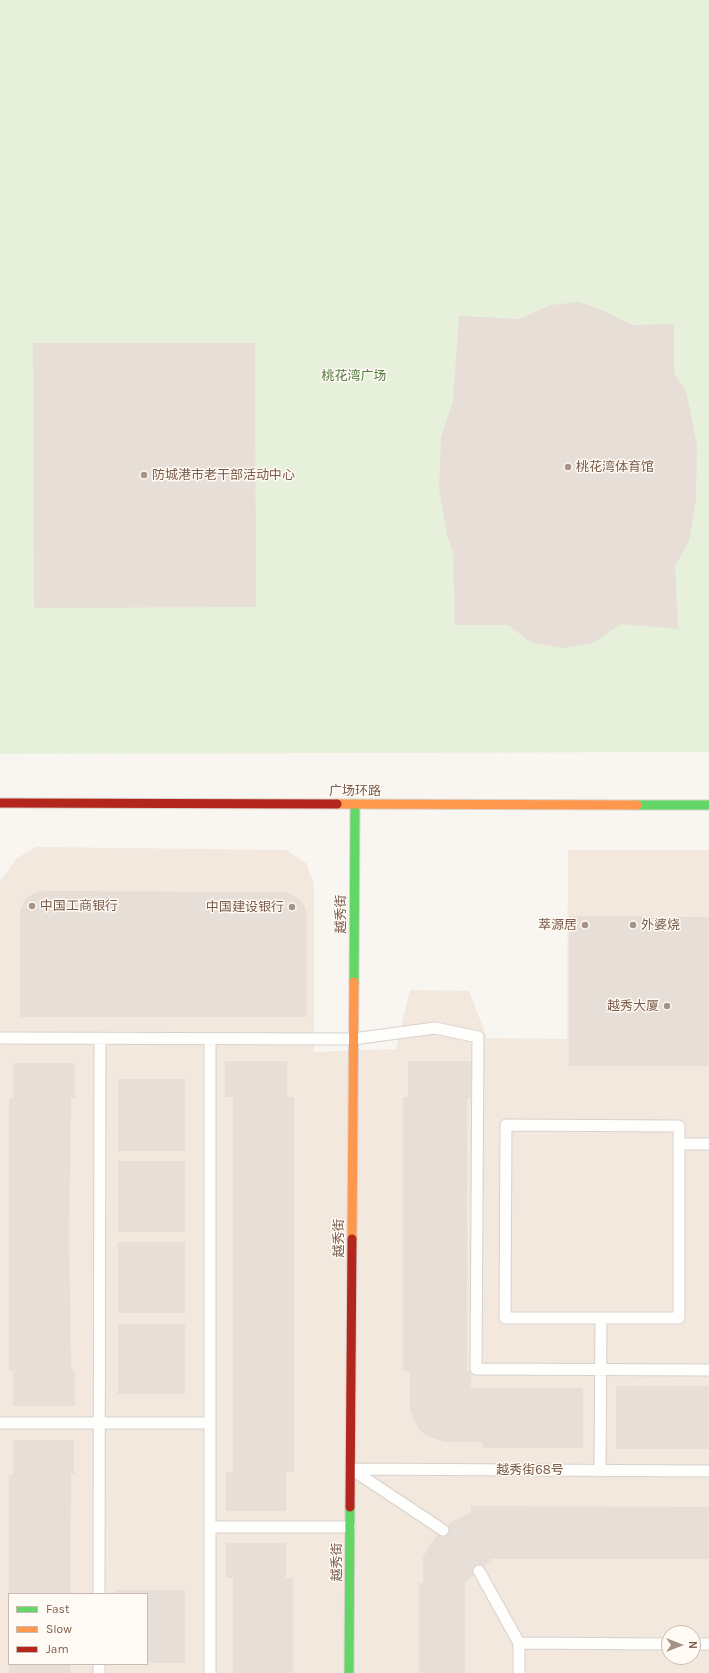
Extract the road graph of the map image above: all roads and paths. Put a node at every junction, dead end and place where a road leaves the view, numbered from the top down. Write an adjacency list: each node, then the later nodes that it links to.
1 (0, 803): 2 (street, 广场环路)
2 (355, 804): 3 (street, 广场环路); 7 (street, 越秀街)
3 (709, 806)
4 (0, 1038): 5 (lane)
5 (100, 1039): 6 (lane); 14 (lane)
6 (210, 1039): 7 (lane); 15 (lane)
7 (353, 1039): 11 (lane); 16 (street, 越秀街)
8 (679, 1144): 9 (lane); 10 (lane); 10 (lane)
9 (709, 1144)
10 (601, 1318): 11 (lane)
11 (601, 1370): 12 (lane); 17 (lane)
12 (709, 1370)
13 (0, 1423): 14 (lane)
14 (99, 1423): 15 (lane); 23 (lane)
15 (210, 1423): 19 (lane)
16 (350, 1469): 17 (lane, 越秀街68号); 20 (street, 越秀街); 21 (lane)
17 (600, 1471): 18 (lane, 越秀街68号)
18 (709, 1471)
19 (210, 1527): 20 (lane); 26 (lane)
20 (350, 1527): 27 (street, 越秀街)
21 (443, 1530)
22 (479, 1571): 24 (lane)
23 (99, 1593)
24 (519, 1643): 25 (lane); 28 (lane)
25 (661, 1644)
26 (210, 1673)
27 (349, 1673)
28 (519, 1673)

